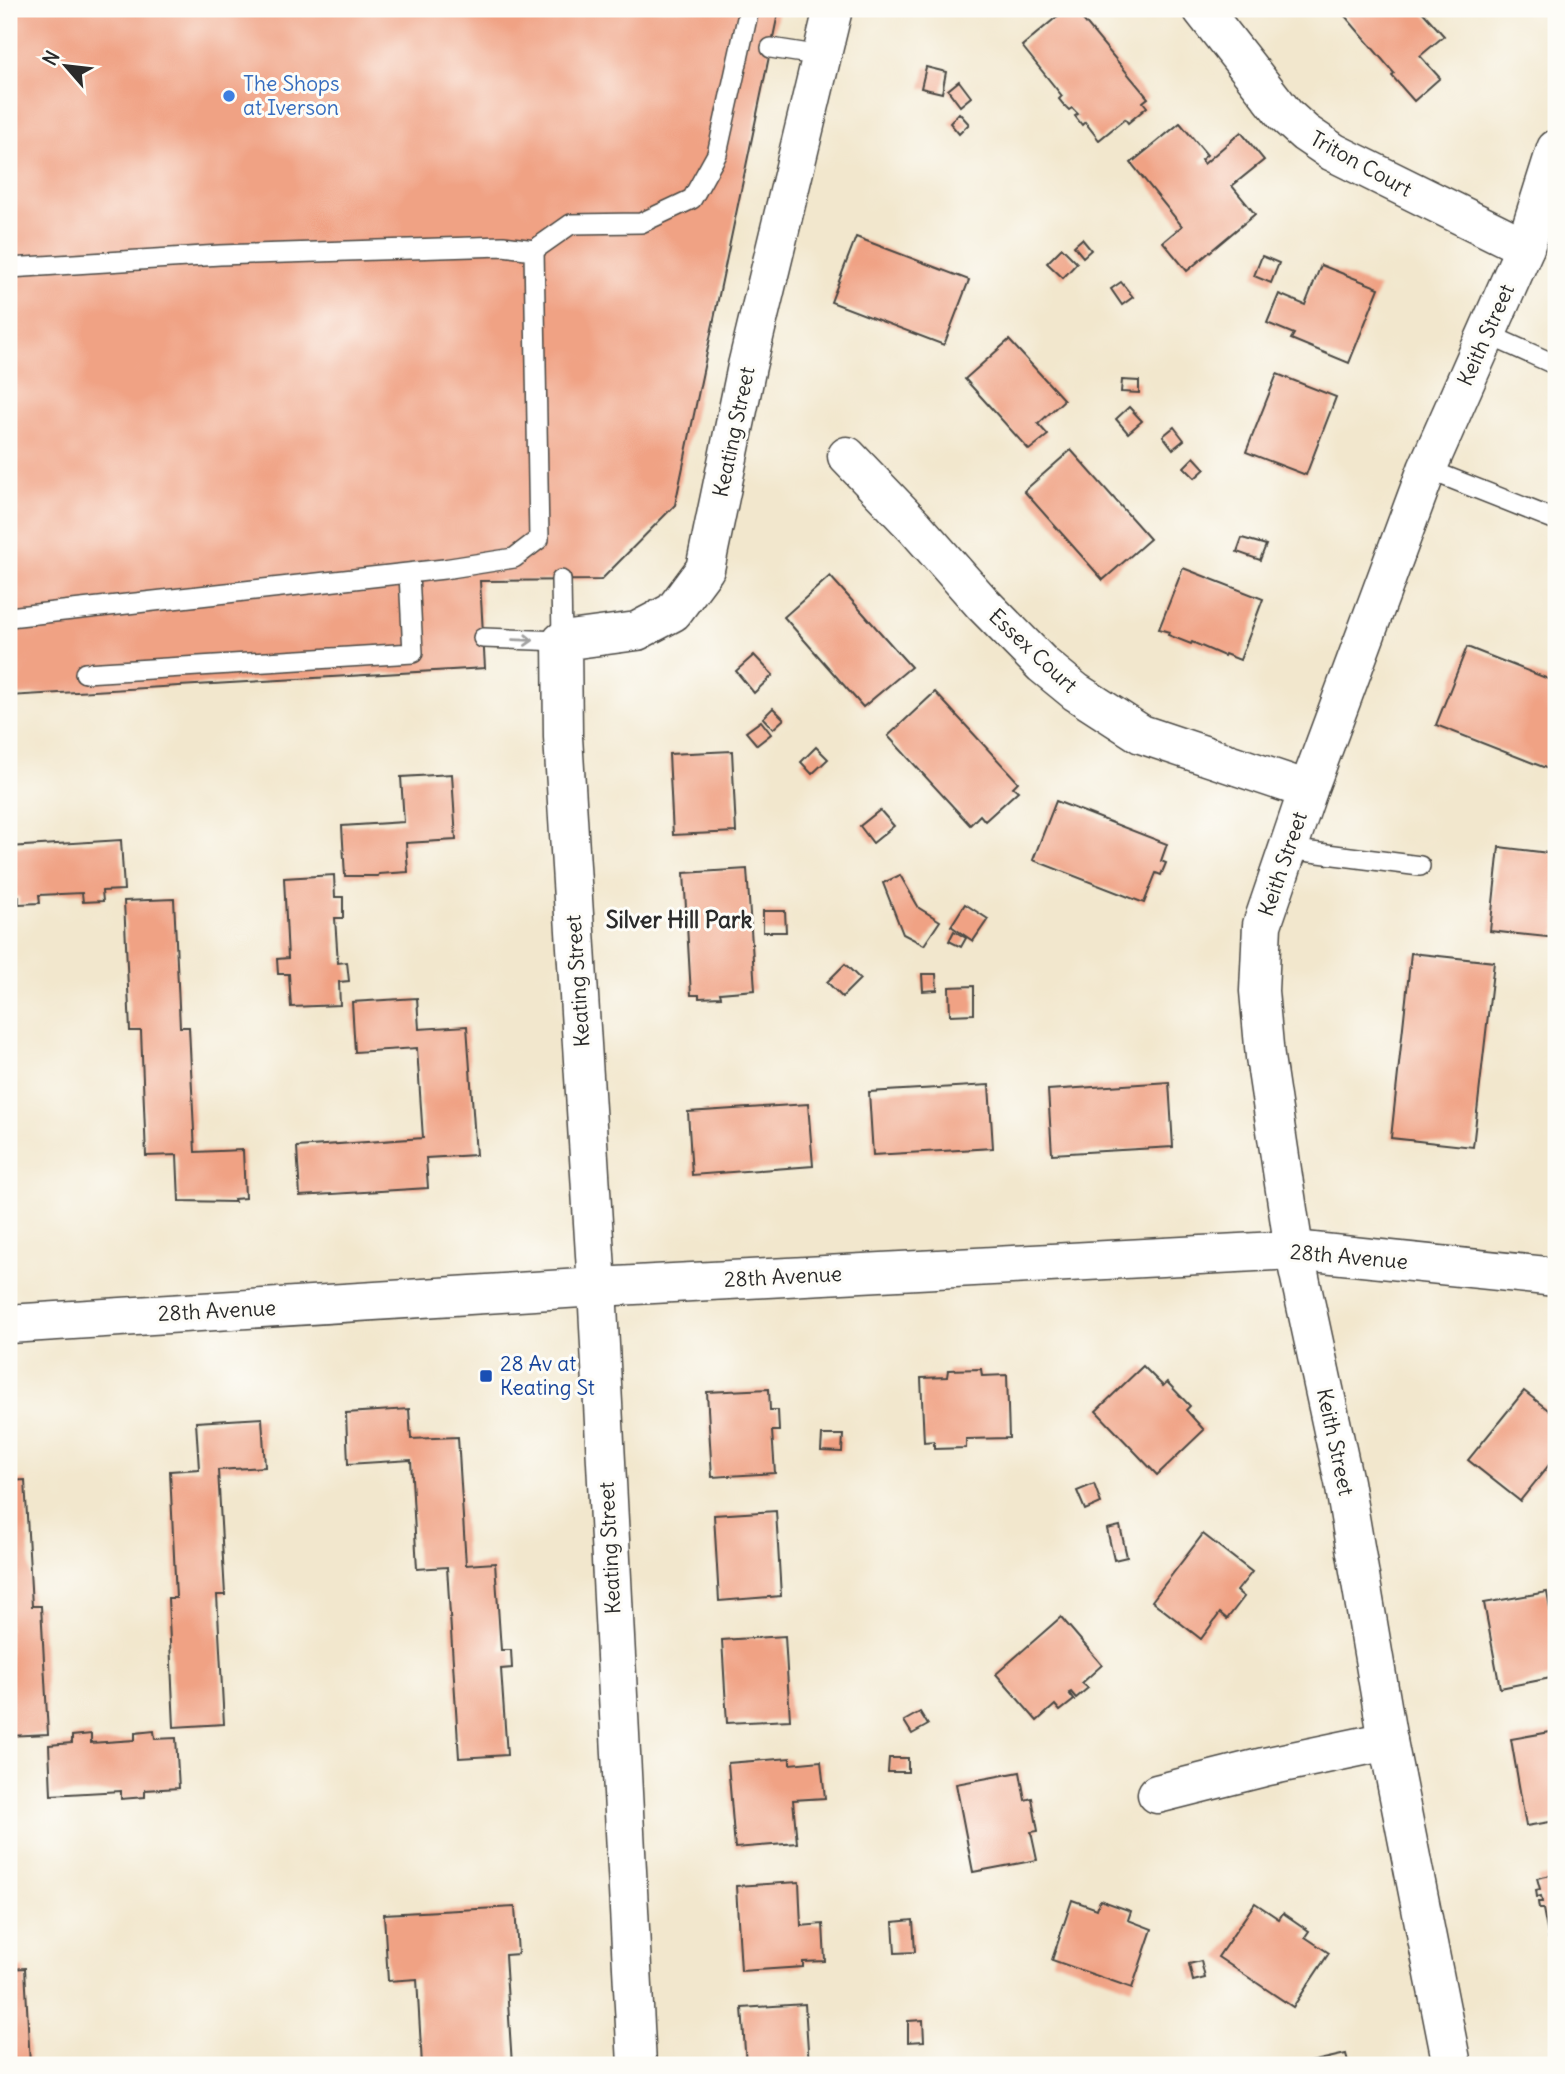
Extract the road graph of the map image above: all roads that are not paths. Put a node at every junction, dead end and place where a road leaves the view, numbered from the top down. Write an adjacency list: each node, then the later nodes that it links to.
1 (749, 9): 8 (lane)
2 (833, 9): 5 (street, Keating Street)
3 (1202, 9): 7 (street, Triton Court)
4 (771, 48): 5 (lane)
5 (821, 56): 19 (street, Keating Street)
6 (1556, 149): 7 (street, Keith Street)
7 (1525, 247): 10 (street, Keith Street)
8 (534, 250): 9 (lane); 15 (lane)
9 (9, 268)
10 (1487, 334): 11 (lane); 13 (street, Keith Street)
11 (1556, 365)
12 (846, 456): 21 (street, Essex Court)
13 (1427, 469): 14 (lane); 21 (street, Keith Street)
14 (1556, 520)
15 (409, 574): 17 (lane); 20 (lane)
16 (561, 580): 19 (lane)
17 (9, 617)
18 (483, 638): 19 (lane, one-way to 19)
19 (562, 641): 26 (street, Keating Street)
20 (85, 673)
21 (1308, 790): 22 (street, Keith Street)
22 (1288, 849): 23 (lane); 24 (street, Keith Street)
23 (1420, 866)
24 (1294, 1250): 25 (street, 28th Avenue); 26 (street, 28th Avenue); 28 (street, Keith Street)
25 (1556, 1277)
26 (597, 1287): 27 (street, 28th Avenue); 30 (street, Keating Street)
27 (9, 1324)
28 (1388, 1741): 29 (street); 31 (street, Keith Street)
29 (1157, 1794)
30 (638, 2065)
31 (1452, 2065)

